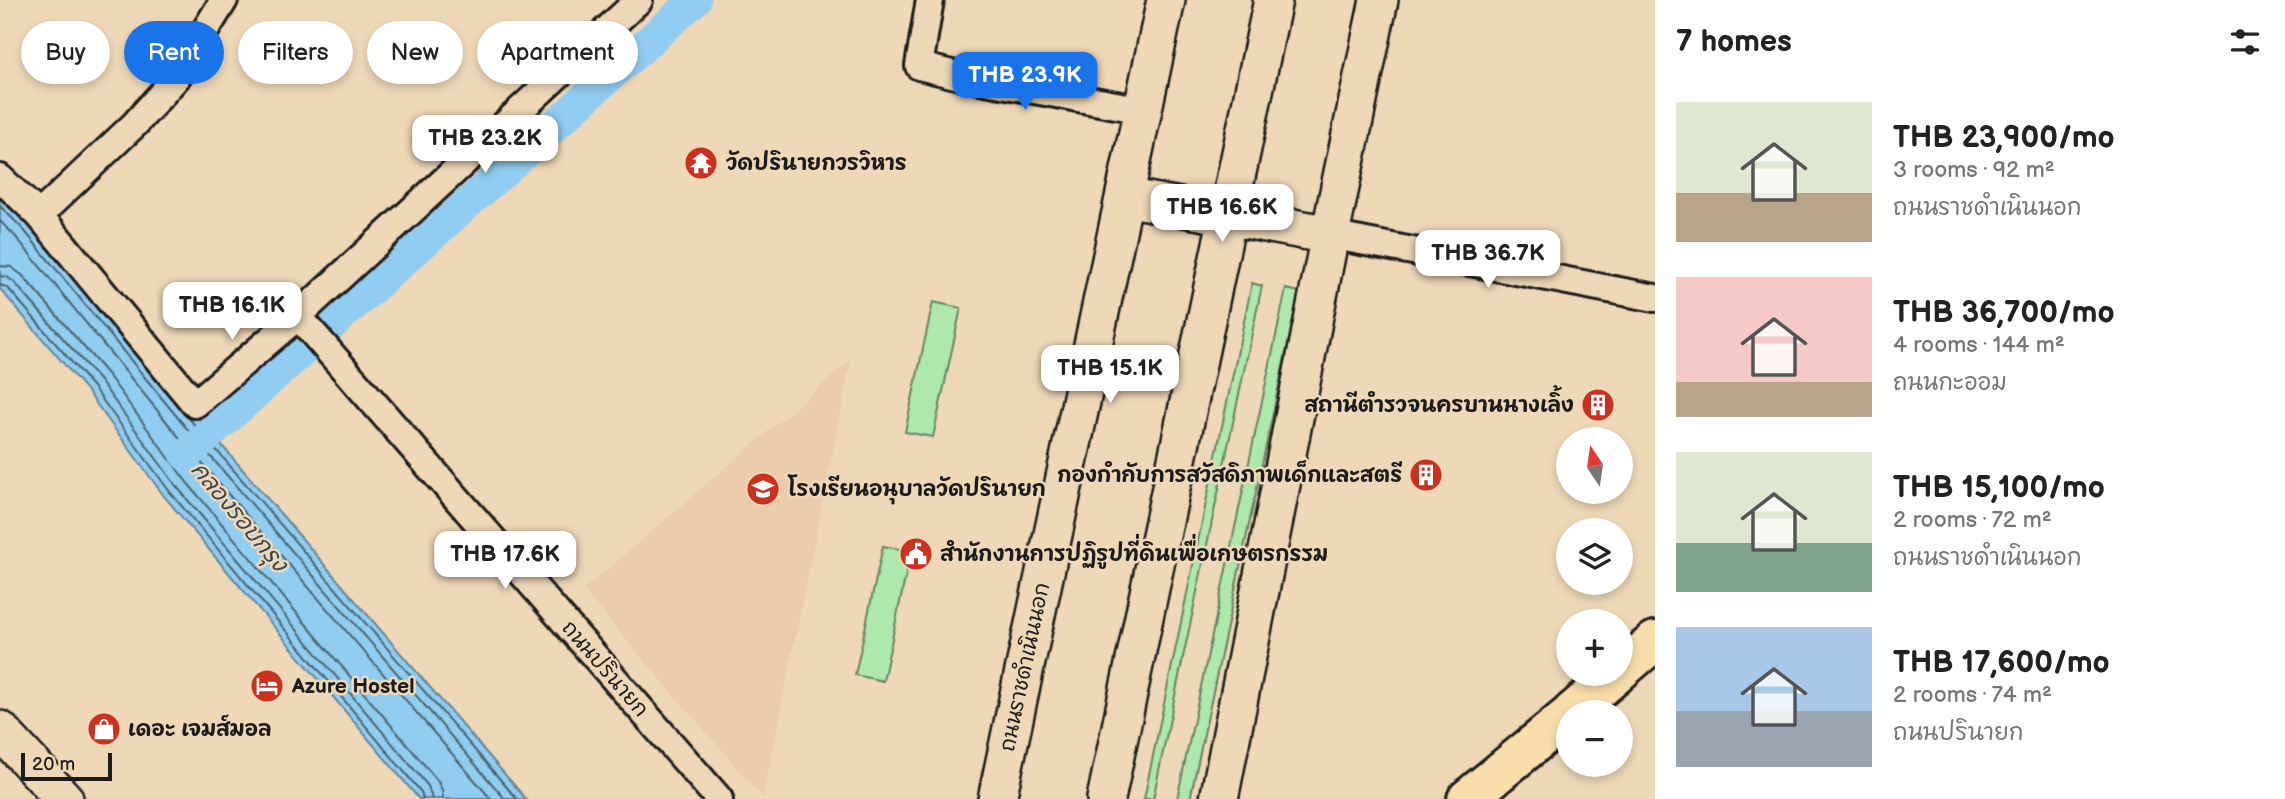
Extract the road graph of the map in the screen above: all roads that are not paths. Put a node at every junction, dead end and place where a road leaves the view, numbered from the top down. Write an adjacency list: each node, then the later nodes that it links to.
1 (224, 0): 10 (street)
2 (639, 0): 14 (street)
3 (930, 0): 7 (street)
4 (1166, 0): 7 (main road, ถนนราชดำเนินนอก)
5 (1273, 0): 11 (main road)
6 (1379, 0): 12 (main road)
7 (1143, 110): 9 (main road, ถนนราชดำเนินนอก)
8 (0, 178): 10 (street)
9 (1125, 197): 11 (main road); 23 (main road, ถนนราชดำเนินนอก)
10 (38, 215): 14 (street)
11 (1229, 216): 12 (main road); 24 (main road)
12 (1329, 235): 13 (street); 25 (main road)
13 (1655, 298)
14 (304, 323): 22 (street, ถนนปรินายก)
15 (1655, 641): 16 (main road)
16 (1633, 660)
17 (1603, 686): 18 (main road)
18 (1586, 700)
19 (1556, 726): 26 (main road)
20 (0, 730): 21 (main road)
21 (58, 797)
22 (719, 799)
23 (997, 799)
24 (1106, 799)
25 (1219, 799)
26 (1467, 799)

